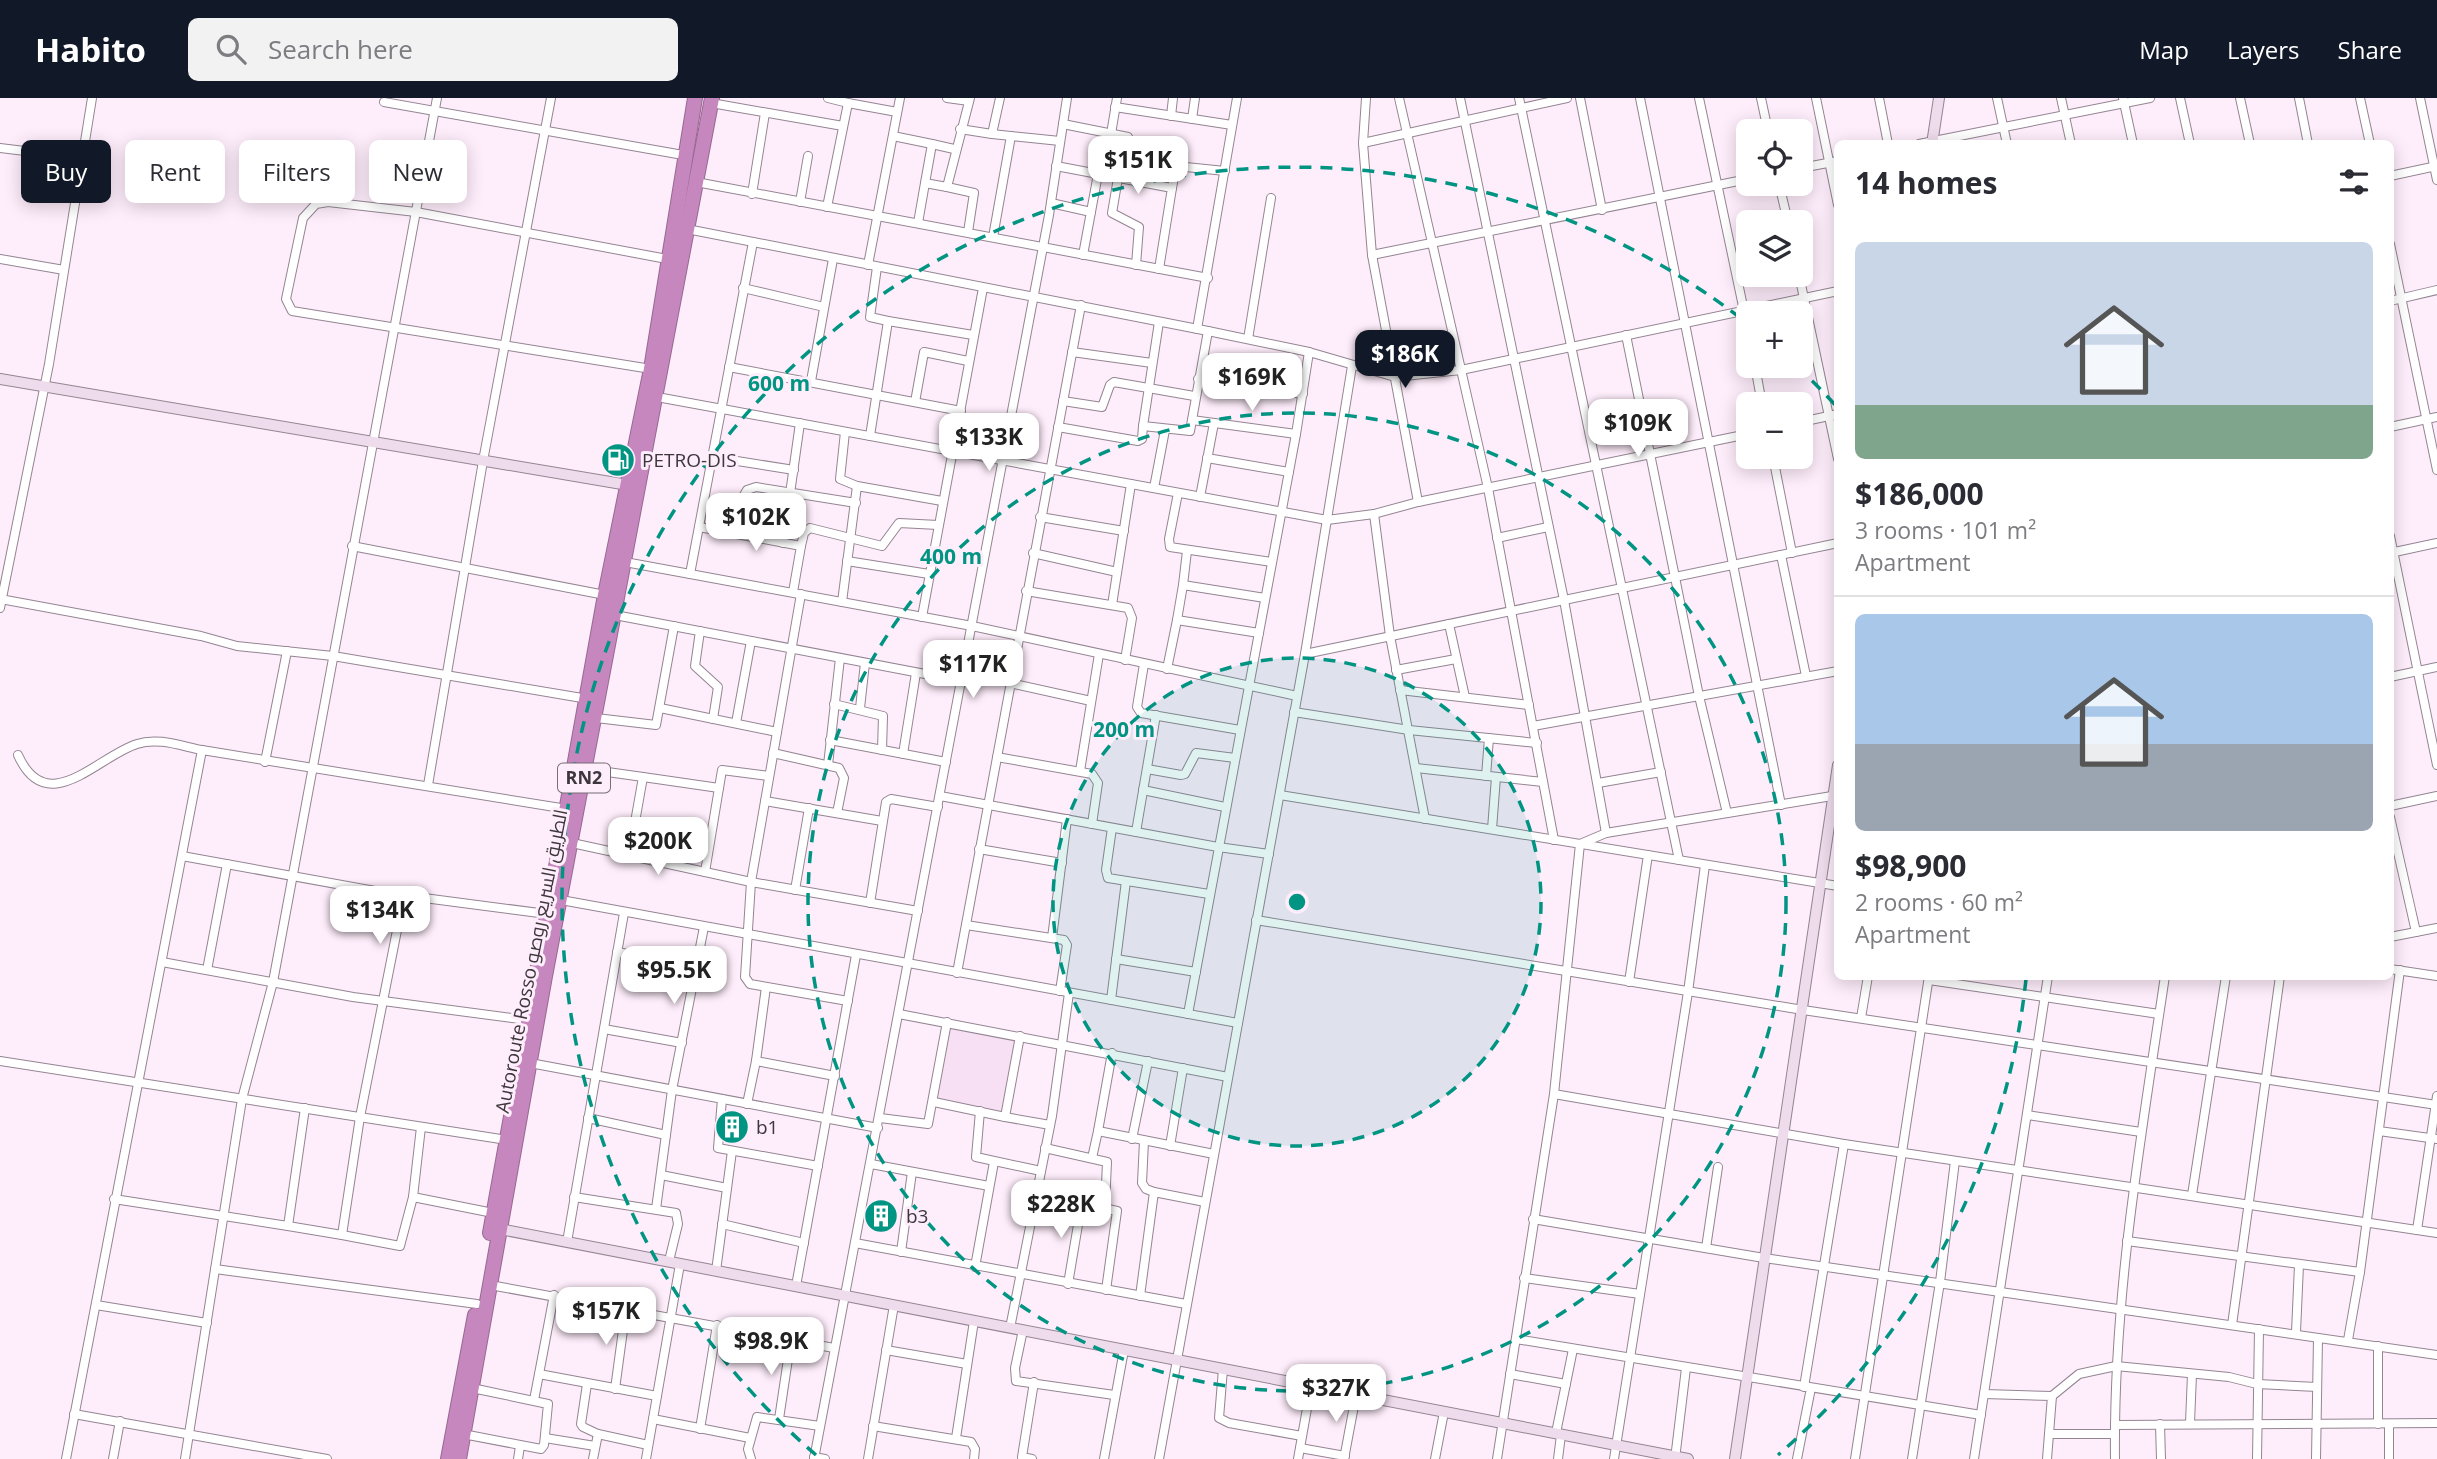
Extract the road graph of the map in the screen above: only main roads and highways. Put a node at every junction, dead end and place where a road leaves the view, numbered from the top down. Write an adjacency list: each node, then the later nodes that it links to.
1 (695, 98): 3 (highway, Autoroute Rosso الطريق السريع روصو / RN2)
2 (711, 101): 3 (highway, Autoroute Rosso الطريق السريع روصو / RN2)
3 (495, 1223): 4 (highway, Autoroute Rosso الطريق السريع روصو / RN2); 5 (highway, Autoroute Rosso الطريق السريع روصو / RN2)
4 (448, 1459)
5 (458, 1459)

